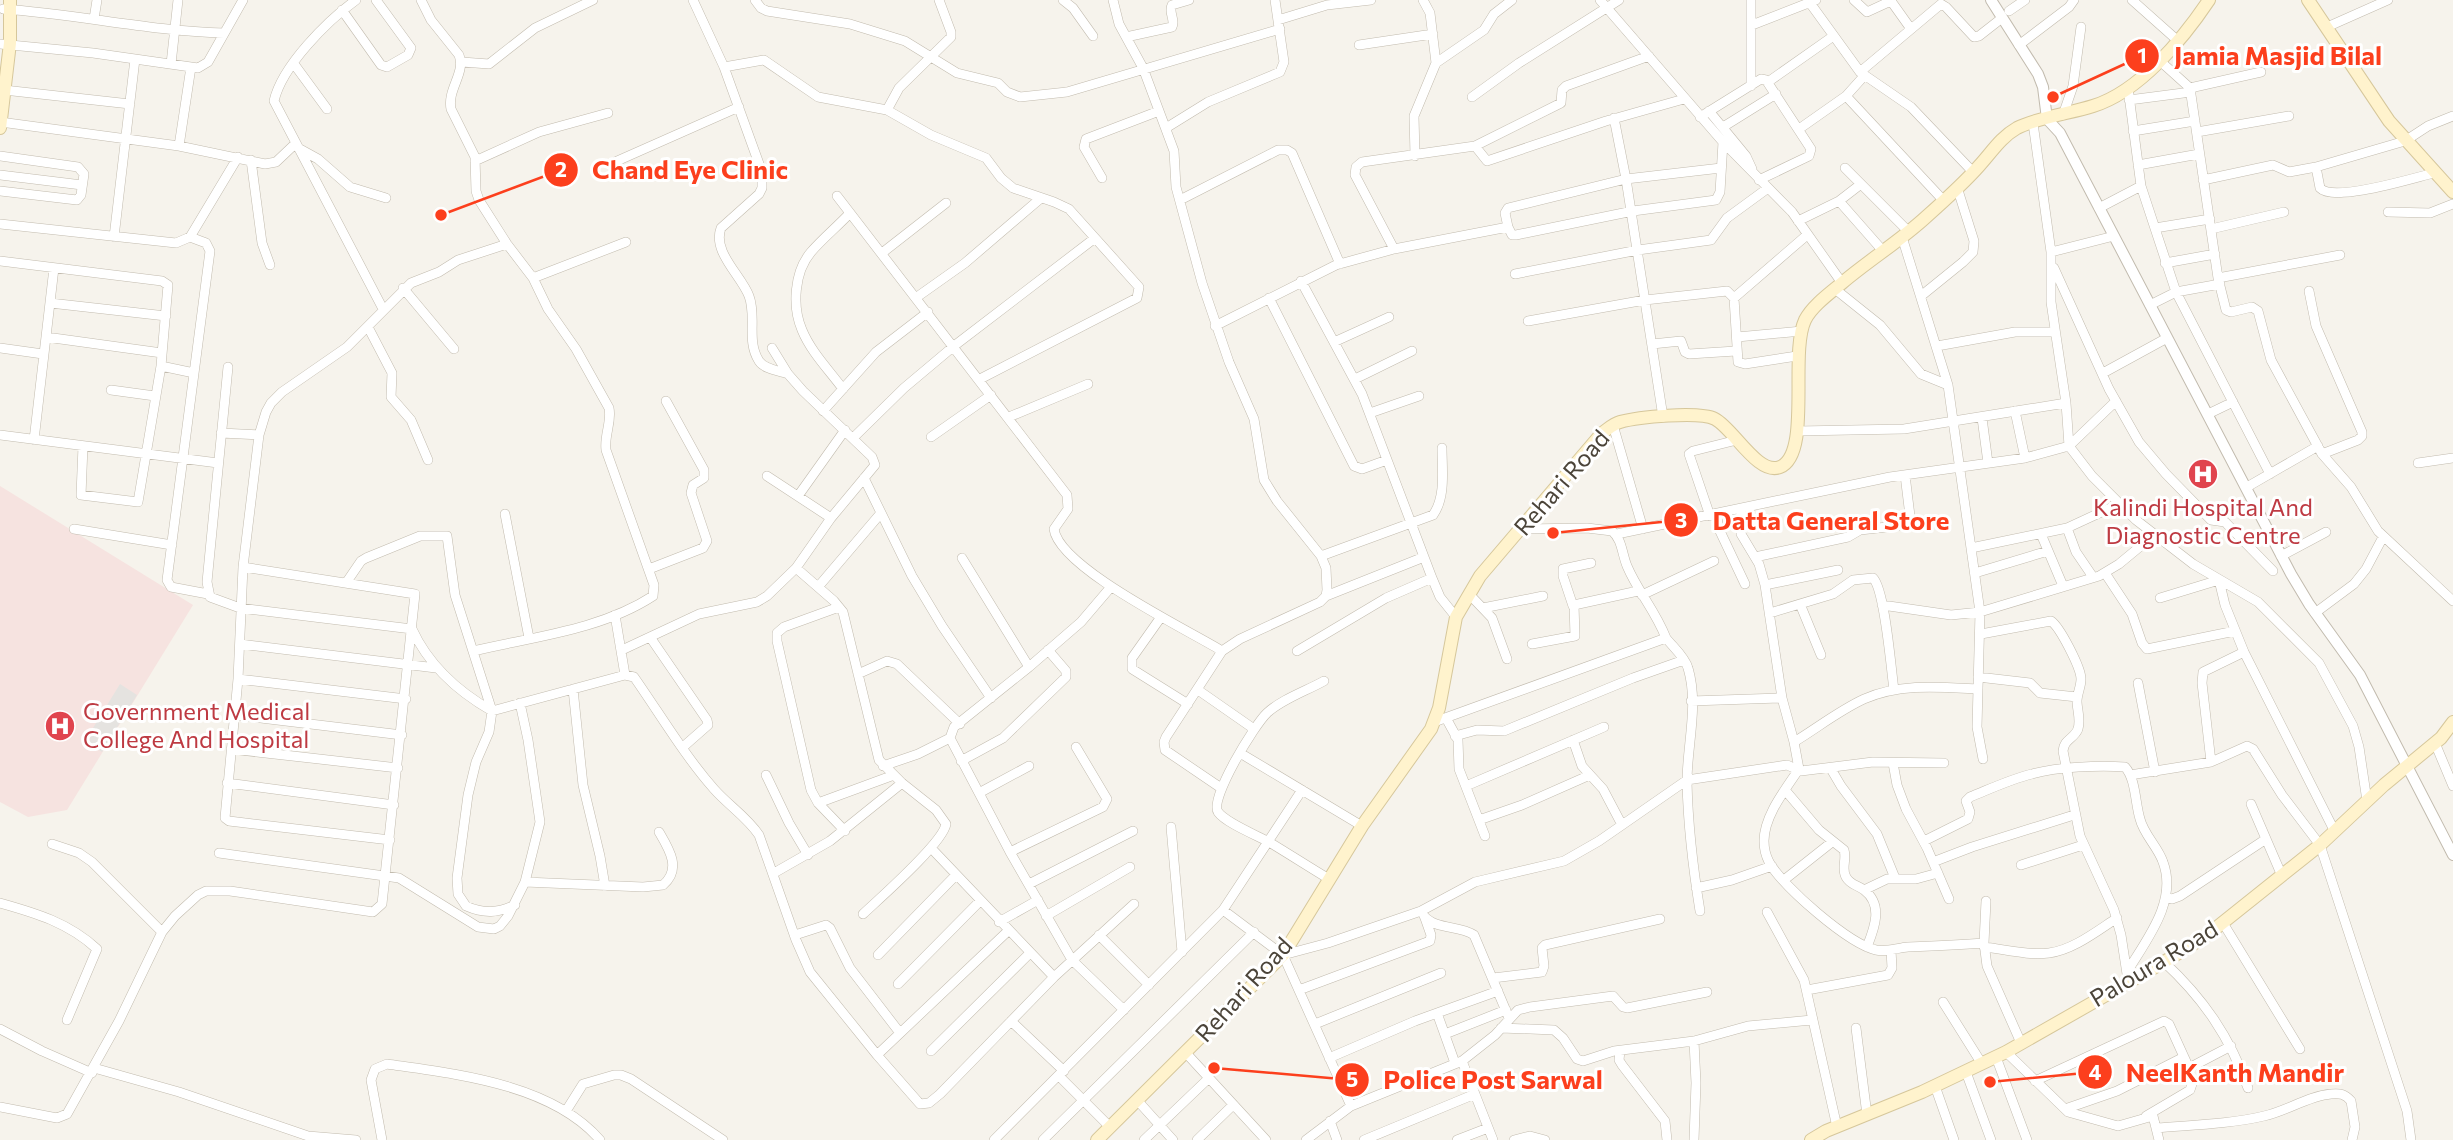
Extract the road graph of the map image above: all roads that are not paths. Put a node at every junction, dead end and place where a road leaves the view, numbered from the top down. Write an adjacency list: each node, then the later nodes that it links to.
1 (97, 0): 36 (street)
2 (178, 0): 42 (street)
3 (243, 0): 43 (street)
4 (356, 0): 34 (street)
5 (376, 0): 34 (street)
6 (421, 0): 56 (street)
7 (593, 0): 30 (street)
8 (693, 0): 61 (street)
9 (755, 0): 53 (street)
10 (939, 0): 53 (street)
11 (1063, 0): 45 (street)
12 (1113, 0): 46 (street)
13 (1189, 0): 46 (street)
14 (1275, 0): 37 (street)
15 (1371, 0): 37 (street)
16 (1423, 0): 44 (street)
17 (1512, 0): 57 (street)
18 (1600, 0): 33 (street)
19 (1619, 0): 33 (street)
20 (1751, 0): 38 (street)
21 (1854, 0): 41 (street)
22 (1991, 0): 35 (street)
23 (2025, 0): 35 (street)
24 (2074, 0): 50 (street)
25 (2133, 0): 48 (street)
26 (2308, 0): 40 (main road)
27 (2388, 0): 40 (street)
28 (1813, 1): 32 (street); 47 (street)
29 (2207, 1): 48 (main road, Rehari Road)
30 (581, 2): 56 (street)
31 (7, 5): 36 (street); 51 (main road)
32 (1790, 5): 38 (street)
33 (1607, 8): 52 (street); 72 (street)
34 (342, 10): 59 (street)
35 (2006, 14): 41 (street); 50 (street)
36 (94, 19): 42 (street)
37 (1279, 25): 62 (street); 92 (street)
38 (1752, 25): 66 (street)
39 (2081, 27): 81 (street)
40 (2327, 27): 97 (main road)
41 (1911, 29): 64 (street)
42 (176, 31): 43 (street); 58 (street)
43 (224, 33): 60 (street)
44 (1433, 34): 49 (street); 57 (street)
45 (1093, 36)
46 (1126, 37): 62 (street)
47 (1832, 37): 64 (street); 65 (street)
48 (2177, 40): 55 (main road, Rehari Road)
49 (1359, 45)
50 (2019, 46): 86 (street)
51 (3, 47): 54 (street); 67 (main road)
52 (1648, 56): 73 (street); 101 (street)
53 (930, 58): 62 (street); 77 (street)
54 (135, 59): 58 (street); 74 (street)
55 (2160, 61): 68 (street); 70 (main road, Rehari Road)
56 (462, 62): 107 (street)
57 (1436, 63): 104 (street)
58 (171, 64): 60 (street)
59 (294, 64): 76 (street); 100 (street)
60 (191, 67): 99 (street)
61 (724, 67): 75 (street); 77 (street)
62 (1143, 68): 78 (street)
63 (2261, 72): 68 (street)
64 (1862, 74): 71 (street); 113 (street)
65 (1768, 82): 66 (street); 69 (street)
66 (1751, 86): 79 (street)
67 (4, 90): 74 (street); 88 (main road)
68 (2190, 90): 70 (street); 87 (street)
69 (1776, 94): 90 (street); 93 (street)
70 (2128, 94): 81 (main road, Rehari Road); 94 (street)
71 (1846, 96): 93 (street); 131 (street)
72 (1472, 97)
73 (1684, 99): 84 (street); 85 (street)
74 (130, 104): 96 (street)
75 (739, 107): 108 (street); 209 (street)
76 (327, 109)
77 (887, 110): 129 (street)
78 (1159, 111): 92 (street); 117 (street)
79 (1709, 111): 84 (street); 90 (street)
80 (608, 113): 107 (street)
81 (2063, 115): 86 (main road, Rehari Road)
82 (2289, 116): 95 (street)
83 (2453, 116): 97 (street)
84 (1700, 117): 98 (street)
85 (1614, 118): 101 (street); 118 (street)
86 (2048, 119): 89 (main road, Rehari Road); 135 (street)
87 (2195, 121): 94 (street); 95 (street)
88 (0, 122): 91 (main road); 96 (street)
89 (2033, 123): 113 (main road, Rehari Road); 157 (street)
90 (1723, 127): 116 (street)
91 (0, 128)
92 (1166, 128): 130 (street)
93 (1799, 129): 116 (street)
94 (2133, 131): 109 (street)
95 (2197, 132): 102 (street)
96 (127, 138): 99 (street); 148 (street)
97 (2405, 141): 110 (street); 114 (main road)
98 (1723, 142): 112 (street); 116 (street)
99 (179, 146): 105 (street)
100 (296, 146): 106 (street); 128 (street); 181 (street)
101 (1475, 146): 104 (street)
102 (2199, 155): 109 (street); 119 (street)
103 (0, 156): 121 (street)
104 (1415, 156): 153 (street)
105 (238, 157): 106 (street); 149 (street)
106 (251, 160): 164 (street)
107 (475, 161): 152 (street)
108 (617, 162)
109 (2138, 165): 122 (street)
110 (2316, 167): 114 (street); 119 (street)
111 (1845, 168): 120 (street)
112 (1721, 169): 118 (street); 136 (street)
113 (1973, 172): 123 (main road, Rehari Road)
114 (2434, 173): 126 (main road)
115 (0, 175): 121 (street)
116 (1756, 177): 124 (street)
117 (1102, 178)
118 (1626, 179): 136 (street); 143 (street)
119 (2203, 180): 142 (street)
120 (1861, 184): 132 (street); 145 (street)
121 (82, 185): 125 (street)
122 (2141, 186): 135 (street); 144 (street)
123 (1957, 187): 131 (main road, Rehari Road); 174 (street)
124 (1768, 188): 140 (street); 154 (street)
125 (0, 191)
126 (2453, 192)
127 (837, 196): 139 (street)
128 (386, 198)
129 (1041, 198): 150 (street); 175 (street)
130 (1180, 200): 162 (street); 186 (street)
131 (1943, 200): 145 (main road, Rehari Road)
132 (1839, 201): 140 (street); 155 (street)
133 (946, 203): 156 (street)
134 (2453, 204): 138 (street)
135 (2099, 208): 147 (street)
136 (1633, 211): 143 (street); 154 (street)
137 (2284, 212): 142 (street)
138 (2388, 212)
139 (850, 213): 156 (street); 214 (street)
140 (1798, 220): 146 (street)
141 (0, 224): 148 (street)
142 (2211, 224): 144 (street); 158 (street)
143 (1508, 227): 153 (street)
144 (2155, 228): 161 (street)
145 (1905, 234): 155 (main road, Rehari Road); 174 (street)
146 (1807, 235): 170 (street); 177 (street)
147 (2114, 236): 157 (street); 180 (street)
148 (114, 237): 149 (street)
149 (190, 237): 207 (street)
150 (1095, 238): 195 (street); 210 (street)
151 (626, 242): 167 (street)
152 (507, 244): 167 (street); 171 (street)
153 (1394, 249): 162 (street)
154 (1638, 250): 166 (street); 178 (street)
155 (1883, 251): 170 (main road, Rehari Road)
156 (882, 253): 175 (street)
157 (2050, 253): 163 (street)
158 (2215, 254): 161 (street); 169 (street)
159 (2340, 255): 169 (street)
160 (0, 261): 165 (street)
161 (2165, 263): 173 (street)
162 (1340, 264): 168 (street)
163 (2052, 264): 189 (street); 208 (street)
164 (270, 265)
165 (54, 268): 179 (street); 183 (street)
166 (1515, 274)
167 (533, 278): 291 (street)
168 (1301, 281): 176 (street); 193 (street)
169 (2219, 281): 173 (street); 244 (street)
170 (1838, 286): 188 (main road, Rehari Road); 213 (street)
171 (403, 288): 181 (street); 199 (street)
172 (2309, 291): 244 (street)
173 (2176, 292): 180 (street); 221 (street)
174 (1922, 296): 196 (street)
175 (916, 297): 182 (street)
176 (1269, 298): 186 (street); 250 (street)
177 (1734, 298): 178 (street); 191 (street)
178 (1645, 300): 185 (street); 194 (street)
179 (50, 303): 183 (street); 190 (street)
180 (2150, 305): 192 (street)
181 (383, 309): 187 (street)
182 (928, 312): 195 (street); 214 (street)
183 (166, 316): 202 (street)
184 (1390, 317): 193 (street)
185 (1528, 321)
186 (1215, 326): 282 (street)
187 (368, 327): 236 (street); 249 (street)
188 (1802, 331): 191 (street); 204 (main road, Rehari Road)
189 (2055, 332): 196 (street); 222 (street)
190 (46, 337): 202 (street); 203 (street)
191 (1737, 337): 201 (street)
192 (2167, 338): 208 (street); 226 (street)
193 (1334, 342): 211 (street)
194 (1652, 344): 201 (street); 228 (street)
195 (954, 346): 210 (street); 238 (street)
196 (1937, 346): 213 (street)
197 (0, 348): 203 (street)
198 (772, 348): 209 (street)
199 (454, 349)
200 (1412, 351): 211 (street)
201 (1736, 351): 204 (street)
202 (162, 353): 205 (street)
203 (43, 354): 239 (street)
204 (1797, 356): 233 (main road, Rehari Road)
205 (160, 366): 207 (street); 217 (street)
206 (228, 367): 234 (street)
207 (194, 373): 246 (street)
208 (2103, 373): 220 (street)
209 (788, 374): 223 (street)
210 (980, 379): 216 (street)
211 (1355, 379): 225 (street)
212 (1088, 384): 227 (street)
213 (1948, 385): 230 (street)
214 (843, 389): 223 (street)
215 (111, 390): 217 (street)
216 (991, 394): 227 (street); 237 (street)
217 (155, 396): 245 (street)
218 (1419, 396): 225 (street)
219 (666, 401): 291 (street)
220 (2116, 401): 242 (street); 293 (street)
221 (2233, 402): 226 (street); 255 (street)
222 (2066, 403): 224 (street); 242 (street)
223 (823, 411): 232 (street)
224 (2015, 411): 229 (street); 247 (street)
225 (1370, 413): 250 (street)
226 (2208, 414): 259 (street)
227 (1009, 417): 304 (street)
228 (1663, 417): 231 (main road, Rehari Road); 240 (main road, Rehari Road)
229 (1982, 418): 230 (street); 252 (street)
230 (1953, 422): 233 (street); 254 (street)
231 (1613, 425): 272 (main road, Rehari Road); 273 (street)
232 (845, 430): 238 (street); 260 (street)
233 (1798, 430): 240 (main road, Rehari Road)
234 (221, 433): 236 (street); 251 (street)
235 (0, 435): 239 (street)
236 (259, 435): 289 (street)
237 (931, 437)
238 (853, 438): 258 (street)
239 (34, 440): 241 (street)
240 (1737, 440): 265 (street)
241 (83, 446): 245 (street); 245 (street)
242 (2069, 446): 247 (street); 261 (street)
243 (1442, 448): 269 (street)
244 (2320, 450): 255 (street); 278 (street)
245 (146, 453): 246 (street)
246 (184, 458): 251 (street); 279 (street)
247 (2025, 458): 252 (street)
248 (2453, 458): 253 (street)
249 (428, 460)
250 (1387, 460): 269 (street)
251 (218, 463): 306 (street)
252 (1988, 463): 254 (street)
253 (2418, 463)
254 (1960, 467): 256 (street); 280 (street)
255 (2270, 474): 259 (street)
256 (1905, 475): 262 (street); 268 (street)
257 (767, 476): 260 (street)
258 (864, 478): 263 (street); 266 (street)
259 (2247, 487): 283 (street)
260 (798, 496): 266 (street)
261 (2119, 504): 270 (street); 277 (street)
262 (1741, 509): 265 (street); 285 (street)
263 (881, 513): 303 (street); 355 (street)
264 (505, 514): 328 (street)
265 (1713, 515): 273 (street); 300 (street)
266 (831, 518): 290 (street)
267 (1923, 523): 268 (street)
268 (1911, 524): 285 (street)
269 (1412, 525): 282 (street); 284 (street)
270 (2067, 528): 276 (street); 296 (street)
271 (74, 529): 279 (street)
272 (1522, 529): 275 (street); 307 (main road, Rehari Road)
273 (1643, 529): 275 (street)
274 (2326, 531): 283 (street)
275 (1616, 534): 305 (street)
276 (2041, 534): 280 (street); 281 (street)
277 (2154, 535): 295 (street); 298 (street)
278 (2383, 537): 311 (street); 320 (street)
279 (172, 545): 306 (street)
280 (1971, 548): 294 (street)
281 (2048, 551): 294 (street); 302 (street)
282 (1321, 556): 308 (street)
283 (2281, 556): 320 (street)
284 (1424, 557): 297 (street); 308 (street)
285 (1755, 557): 301 (street)
286 (962, 558): 342 (street)
287 (1714, 561): 305 (street)
288 (1591, 563): 314 (street)
289 (243, 567): 299 (street); 316 (street)
290 (796, 568): 303 (street); 327 (street)
291 (649, 569): 321 (street)
292 (1838, 569): 301 (street)
293 (2273, 571)
294 (1975, 573): 318 (street)
295 (2105, 573): 296 (street); 325 (street)
296 (2093, 577): 302 (street)
297 (1432, 578): 323 (street); 336 (street)
298 (2220, 580): 310 (street); 325 (street); 404 (street)
299 (346, 583): 324 (street); 334 (street)
300 (1745, 584)
301 (1765, 585): 319 (street)
302 (2063, 586): 318 (street)
303 (818, 587): 315 (street)
304 (1110, 588): 322 (street); 333 (street)
305 (1640, 593): 314 (street); 329 (street)
306 (208, 594): 316 (street)
307 (1469, 594): 317 (street); 323 (main road, Rehari Road)
308 (1326, 596): 335 (street)
309 (1543, 596): 317 (street)
310 (2160, 598)
311 (2453, 601)
312 (1800, 604): 313 (street); 319 (street); 338 (street)
313 (1882, 605): 318 (street); 353 (street)
314 (1573, 606): 330 (street)
315 (839, 607): 344 (street); 405 (street)
316 (240, 608): 324 (street); 331 (street)
317 (1483, 608): 339 (street)
318 (1980, 612): 326 (street)
319 (1770, 613): 356 (street)
320 (2315, 613): 383 (street)
321 (615, 615): 328 (street); 332 (street)
322 (1161, 617): 335 (street); 360 (street)
323 (1456, 617): 363 (main road, Rehari Road)
324 (412, 629): 341 (street); 343 (street)
325 (2235, 631): 337 (street)
326 (1981, 634): 346 (street); 354 (street)
327 (650, 637): 332 (street); 374 (street)
328 (529, 638): 334 (street)
329 (1666, 638): 340 (street); 363 (street)
330 (1532, 643)
331 (240, 644): 341 (street); 347 (street)
332 (622, 650): 345 (street)
333 (1048, 650): 342 (street); 379 (street)
334 (473, 651): 361 (street)
335 (1223, 651): 352 (street)
336 (1297, 651)
337 (2244, 652): 380 (street); 416 (street)
338 (1821, 655)
339 (1507, 659)
340 (1684, 660): 358 (street); 369 (street)
341 (409, 665): 343 (street); 357 (street)
342 (1029, 667): 355 (street)
343 (436, 668): 361 (street)
344 (858, 674): 364 (street); 384 (street)
345 (625, 676): 351 (street); 374 (street)
346 (1978, 677): 350 (street); 354 (street)
347 (238, 679): 357 (street); 362 (street)
348 (1324, 681): 366 (street)
349 (2138, 683): 390 (street)
350 (1978, 689): 353 (street); 378 (street)
351 (573, 690): 359 (street); 445 (street)
352 (1198, 690): 360 (street); 366 (street)
353 (1894, 690): 372 (street)
354 (2077, 697): 389 (street)
355 (991, 698): 364 (street)
356 (1782, 698): 358 (street); 372 (street)
357 (406, 699): 368 (street)
358 (1691, 701): 395 (street)
359 (520, 704): 361 (street); 443 (street)
360 (1188, 704): 400 (street)
361 (492, 711): 455 (street)
362 (235, 715): 368 (street); 376 (street)
363 (1440, 720): 369 (street); 411 (main road, Rehari Road)
364 (960, 724): 370 (street)
365 (1604, 727): 371 (street)
366 (1254, 729): 377 (street)
367 (2451, 730): 373 (main road, Paloura Road)
368 (402, 735): 386 (street)
369 (1455, 736): 398 (street)
370 (950, 738): 379 (street); 384 (street)
371 (1573, 740): 393 (street); 398 (street)
372 (1794, 742): 387 (street)
373 (2435, 743): 383 (main road, Paloura Road); 399 (street)
374 (682, 747): 435 (street)
375 (1076, 747): 427 (street)
376 (231, 749): 386 (street); 396 (street)
377 (1240, 753): 400 (street); 401 (street)
378 (1983, 759)
379 (961, 761): 403 (street)
380 (2211, 761): 390 (street); 425 (street)
381 (1893, 763): 382 (street); 388 (street); 420 (street)
382 (1944, 763)
383 (2408, 765): 404 (main road, Paloura Road); 430 (street)
384 (883, 766): 392 (street)
385 (1029, 766): 403 (street)
386 (398, 768): 407 (street)
387 (1799, 769): 388 (street); 395 (street); 402 (street)
388 (1832, 769): 440 (street)
389 (2066, 769): 394 (street); 408 (street); 420 (street)
390 (2155, 772): 394 (street)
391 (766, 775): 429 (street)
392 (894, 775): 397 (street); 405 (street)
393 (1590, 775): 409 (street); 410 (street)
394 (2130, 775): 448 (street)
395 (1687, 780): 410 (street); 446 (street)
396 (227, 783): 407 (street); 419 (street)
397 (902, 783): 413 (street); 426 (street)
398 (1466, 786): 409 (street)
399 (2453, 786)
400 (1221, 788): 421 (street)
401 (1302, 790): 411 (street); 421 (street)
402 (1786, 790): 422 (street); 433 (street)
403 (979, 793): 427 (street)
404 (2367, 801): 416 (main road, Paloura Road)
405 (818, 803): 413 (street)
406 (2251, 804): 418 (street)
407 (394, 805): 419 (street)
408 (2074, 816): 424 (street); 431 (street)
409 (1479, 820): 417 (street)
410 (1622, 825): 460 (street)
411 (1362, 826): 441 (main road, Rehari Road)
412 (1171, 827): 474 (street)
413 (845, 831): 429 (street)
414 (1133, 831): 444 (street)
415 (659, 832): 445 (street)
416 (2335, 832): 425 (main road, Paloura Road)
417 (1485, 836)
418 (2266, 839): 439 (street); 448 (street)
419 (390, 841): 437 (street)
420 (1924, 841): 431 (street)
421 (1268, 842): 441 (street); 456 (street)
422 (1832, 842): 442 (street); 447 (street)
423 (51, 844): 467 (street)
424 (2083, 845): 432 (street); 462 (street)
425 (2320, 845): 439 (main road, Paloura Road); 567 (street)
426 (930, 848): 438 (street); 459 (street)
427 (1010, 852): 444 (street)
428 (219, 853): 437 (street)
429 (808, 855): 435 (street)
430 (2453, 855)
431 (1933, 862): 436 (street)
432 (2021, 865)
433 (1772, 866): 442 (street); 446 (street)
434 (1130, 867): 461 (street)
435 (774, 873): 469 (street)
436 (1938, 873): 440 (street); 449 (street)
437 (387, 875): 455 (street); 467 (street)
438 (956, 875): 450 (street); 476 (street)
439 (2282, 876): 465 (main road, Paloura Road)
440 (1895, 878): 447 (street)
441 (1329, 879): 477 (main road, Rehari Road)
442 (1784, 880): 472 (street)
443 (525, 882): 445 (street); 455 (street)
444 (1028, 884): 451 (street)
445 (605, 886)
446 (1696, 888): 457 (street)
447 (1864, 890): 472 (street)
448 (2166, 897): 481 (street)
449 (1949, 899)
450 (980, 901): 464 (street); 484 (street)
451 (1038, 901): 461 (street); 464 (street)
452 (1986, 901): 471 (street)
453 (0, 902): 494 (street)
454 (1134, 904): 470 (street)
455 (515, 905)
456 (1223, 910): 468 (street); 474 (street)
457 (1700, 911)
458 (1767, 912): 486 (street)
459 (863, 914)
460 (1423, 914): 477 (street); 483 (street); 487 (street)
461 (1046, 916): 478 (street)
462 (2117, 918): 471 (street); 481 (street)
463 (1660, 919): 483 (street)
464 (999, 922): 466 (street)
465 (2223, 923): 479 (main road, Paloura Road); 506 (street)
466 (1008, 931): 475 (street); 501 (street)
467 (162, 932): 517 (street)
468 (1254, 932): 477 (street); 525 (street)
469 (794, 935): 501 (street); 511 (street)
470 (1099, 935): 478 (street); 485 (street)
471 (1984, 945): 473 (street); 504 (street)
472 (1867, 947): 473 (street)
473 (1892, 950): 486 (street)
474 (1182, 952): 485 (street)
475 (1030, 953): 482 (street); 507 (street)
476 (878, 955)
477 (1283, 955): 487 (street); 509 (main road, Rehari Road)
478 (1072, 960): 482 (street); 491 (street)
479 (2164, 962): 481 (main road, Paloura Road); 505 (street)
480 (1441, 973): 497 (street)
481 (2128, 976): 504 (main road, Paloura Road)
482 (1054, 977): 496 (street)
483 (1493, 978): 488 (street)
484 (898, 984)
485 (1149, 985): 491 (street)
486 (1807, 989): 495 (street)
487 (1299, 990): 497 (street)
488 (1499, 991): 492 (street); 493 (street)
489 (1707, 992): 493 (street)
490 (1943, 1002): 515 (street)
491 (1124, 1010): 519 (street)
492 (1437, 1013): 502 (street); 513 (street)
493 (1508, 1014): 498 (street); 502 (street)
494 (67, 1020)
495 (1812, 1020): 503 (street); 537 (street)
496 (1011, 1021): 511 (street); 519 (street)
497 (1315, 1024): 513 (street)
498 (1501, 1028): 508 (street); 514 (street)
499 (1856, 1028): 532 (street)
500 (0, 1029): 517 (street)
501 (900, 1033): 511 (street)
502 (1445, 1034): 514 (street)
503 (1694, 1041): 508 (street); 560 (street)
504 (2021, 1043): 510 (main road, Paloura Road)
505 (2231, 1046): 516 (street); 523 (street)
506 (2300, 1049)
507 (931, 1051)
508 (1619, 1051): 559 (street)
509 (1186, 1053): 520 (street); 526 (main road, Rehari Road)
510 (2001, 1054): 515 (main road, Paloura Road); 521 (street); 564 (street)
511 (877, 1055)
512 (2184, 1056): 516 (street); 521 (street); 530 (street)
513 (1329, 1058): 528 (street)
514 (1459, 1062): 524 (street); 528 (street)
515 (1982, 1064): 518 (main road, Paloura Road)
516 (2189, 1068): 533 (street)
517 (93, 1070): 529 (street); 542 (street)
518 (1966, 1072): 522 (main road, Paloura Road); 563 (street)
519 (1061, 1074): 525 (street); 546 (street)
520 (1209, 1078): 527 (street); 535 (street)
521 (2035, 1081): 530 (street)
522 (1935, 1086): 532 (main road, Paloura Road); 562 (street)
523 (2248, 1088)
524 (1475, 1094): 538 (street); 540 (street)
525 (1083, 1100): 536 (street); 547 (street)
526 (1136, 1100): 535 (street); 536 (main road, Rehari Road)
527 (1233, 1105): 541 (street); 551 (street)
528 (1351, 1106): 534 (street)
529 (0, 1107)
530 (2065, 1109): 533 (street)
531 (566, 1111): 543 (street); 544 (street); 545 (street)
532 (1867, 1115): 537 (main road, Paloura Road)
533 (2144, 1118): 539 (street)
534 (1330, 1121): 552 (street); 553 (street)
535 (1160, 1125): 549 (street); 550 (street)
536 (1109, 1126): 548 (main road, Rehari Road)
537 (1837, 1127): 561 (main road, Paloura Road)
538 (1488, 1128): 555 (street); 556 (street)
539 (2157, 1128): 565 (street); 566 (street)
540 (1386, 1136): 554 (street)
541 (1260, 1138)
542 (356, 1140)
543 (383, 1140)
544 (600, 1140)
545 (723, 1140)
546 (993, 1140)
547 (1043, 1140)
548 (1097, 1140)
549 (1144, 1140)
550 (1173, 1140)
551 (1197, 1140)
552 (1306, 1140)
553 (1337, 1140)
554 (1364, 1140)
555 (1457, 1140)
556 (1493, 1140)
557 (1514, 1140): 558 (street)
558 (1545, 1140)
559 (1667, 1140)
560 (1694, 1140)
561 (1811, 1140)
562 (1954, 1140)
563 (1991, 1140)
564 (2027, 1140)
565 (2159, 1140)
566 (2352, 1140)
567 (2411, 1140)

